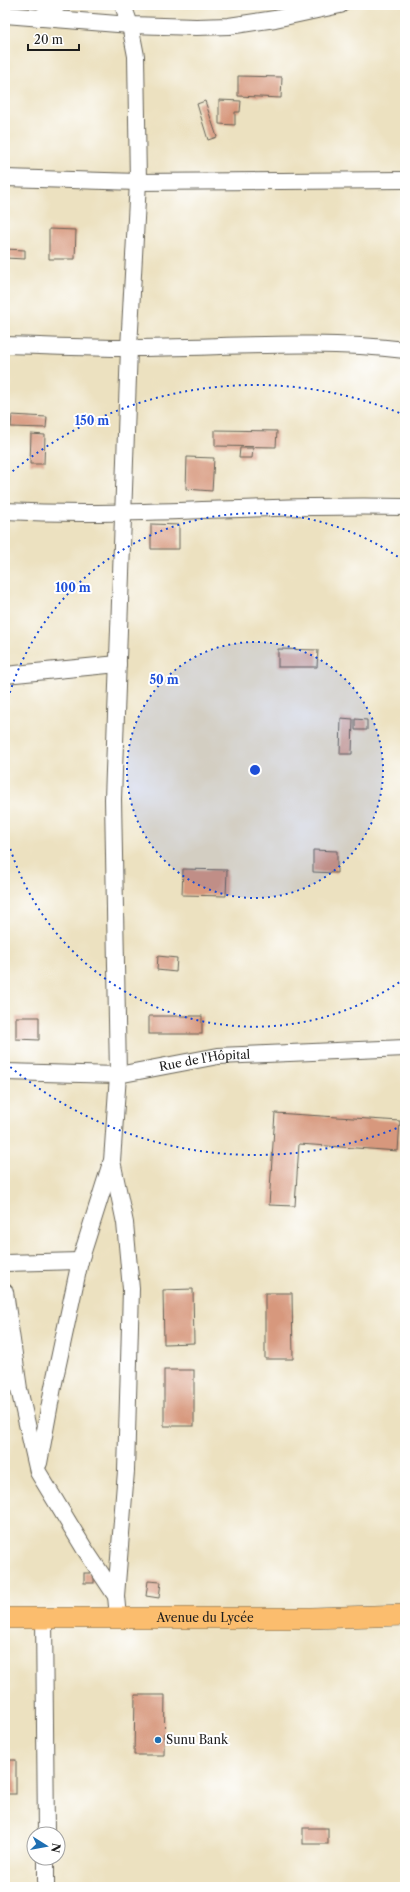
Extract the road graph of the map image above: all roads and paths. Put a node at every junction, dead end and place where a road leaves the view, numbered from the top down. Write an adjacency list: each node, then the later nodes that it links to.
1 (58, 5): 5 (street)
2 (123, 5): 6 (street)
3 (340, 5): 6 (street)
4 (5, 15): 5 (street)
5 (39, 18): 6 (street)
6 (130, 25): 9 (street)
7 (5, 178): 9 (street)
8 (405, 180): 9 (street)
9 (138, 182): 11 (street)
10 (5, 345): 11 (street)
11 (129, 348): 12 (street); 15 (street)
12 (405, 350)
13 (405, 508): 15 (street)
14 (5, 510): 15 (street)
15 (124, 514): 16 (street)
16 (118, 664): 17 (street); 20 (street)
17 (5, 675)
18 (405, 1048): 20 (street, Rue de l'Hôpital)
19 (5, 1072): 20 (street, Rue de l'Hôpital)
20 (118, 1075): 21 (street)
21 (112, 1162): 22 (street); 26 (street)
22 (80, 1261): 23 (street); 25 (street)
23 (5, 1263)
24 (5, 1292): 25 (street)
25 (38, 1472): 26 (street)
26 (116, 1596): 29 (street)
27 (405, 1615): 29 (main road, Avenue du Lycée)
28 (44, 1617): 29 (main road, Avenue du Lycée); 30 (main road, Avenue du Lycée); 31 (street)
29 (118, 1617)
30 (5, 1618)
31 (46, 1826)
32 (46, 1866): 33 (street)
33 (46, 1887)

